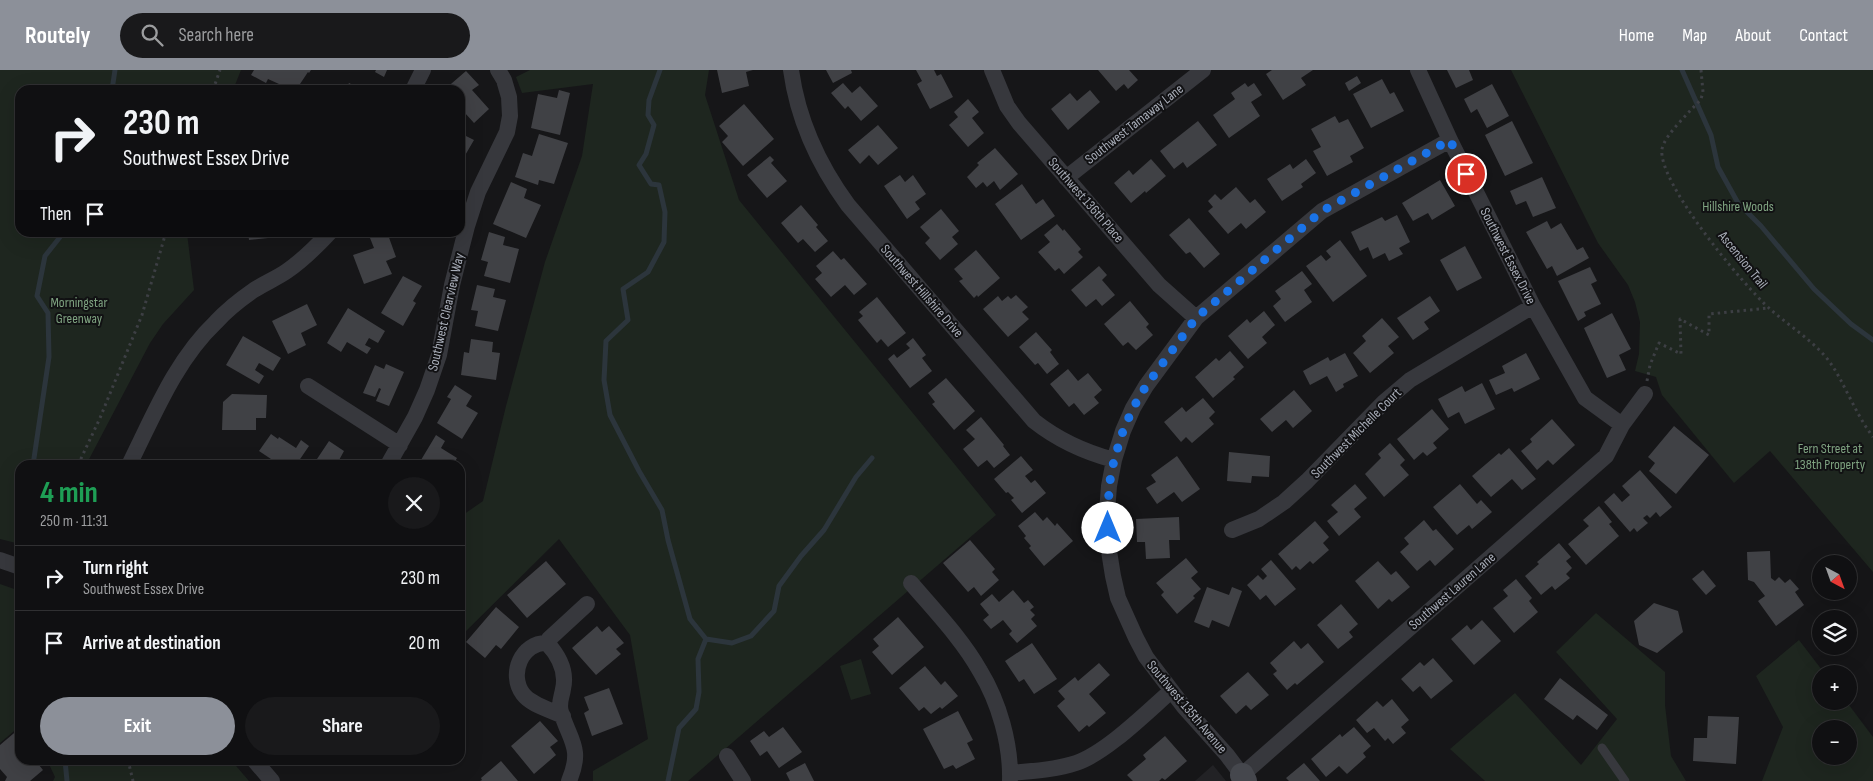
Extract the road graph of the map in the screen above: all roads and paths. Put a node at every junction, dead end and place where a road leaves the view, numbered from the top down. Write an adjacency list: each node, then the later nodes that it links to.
1 (220, 70): 9 (path)
2 (423, 70): 10 (street)
3 (498, 70): 13 (street, Southwest Clearview Way)
4 (791, 70): 28 (street, Southwest Hillshire Drive)
5 (992, 70): 12 (street, Southwest 136th Place)
6 (1203, 70): 12 (street, Southwest Tamaway Lane)
7 (1418, 70): 11 (street, Southwest Essex Drive)
8 (1700, 70): 18 (path, Ascension Trail)
9 (215, 85)
10 (415, 85)
11 (1450, 140): 17 (street, Southwest Essex Drive); 19 (street, Southwest 135th Avenue)
12 (1066, 178): 19 (street, Southwest 136th Place)
13 (465, 234)
14 (165, 237): 25 (path)
15 (325, 237): 26 (street)
16 (464, 237): 24 (street, Southwest Clearview Way)
17 (1533, 306): 22 (street, Southwest Essex Drive); 29 (street, Southwest Michelle Court)
18 (1769, 308): 21 (path, Ascension Trail); 23 (path, Ascension Trail)
19 (1196, 318): 28 (street, Southwest 135th Avenue)
20 (308, 386): 24 (street)
21 (1645, 394): 22 (street, Southwest Lauren Lane)
22 (1622, 425): 42 (street, Southwest Lauren Lane)
23 (1873, 437)
24 (400, 446): 27 (street, Southwest Clearview Way)
25 (80, 460)
26 (131, 460)
27 (391, 460)
28 (1114, 460): 35 (street, Southwest 135th Avenue)
29 (1232, 530)
30 (0, 560): 31 (street)
31 (15, 565)
32 (911, 583): 41 (street)
33 (587, 604): 34 (street)
34 (548, 644): 36 (street); 36 (street)
35 (1171, 691): 41 (street); 42 (street, Southwest 135th Avenue)
36 (562, 714): 45 (street)
37 (1602, 748): 47 (lane)
38 (726, 756): 46 (street)
39 (129, 765): 43 (path)
40 (258, 765): 44 (street)
41 (1010, 777)
42 (1244, 778)
43 (134, 781)
44 (272, 781)
45 (569, 781)
46 (743, 781)
47 (1624, 781)

